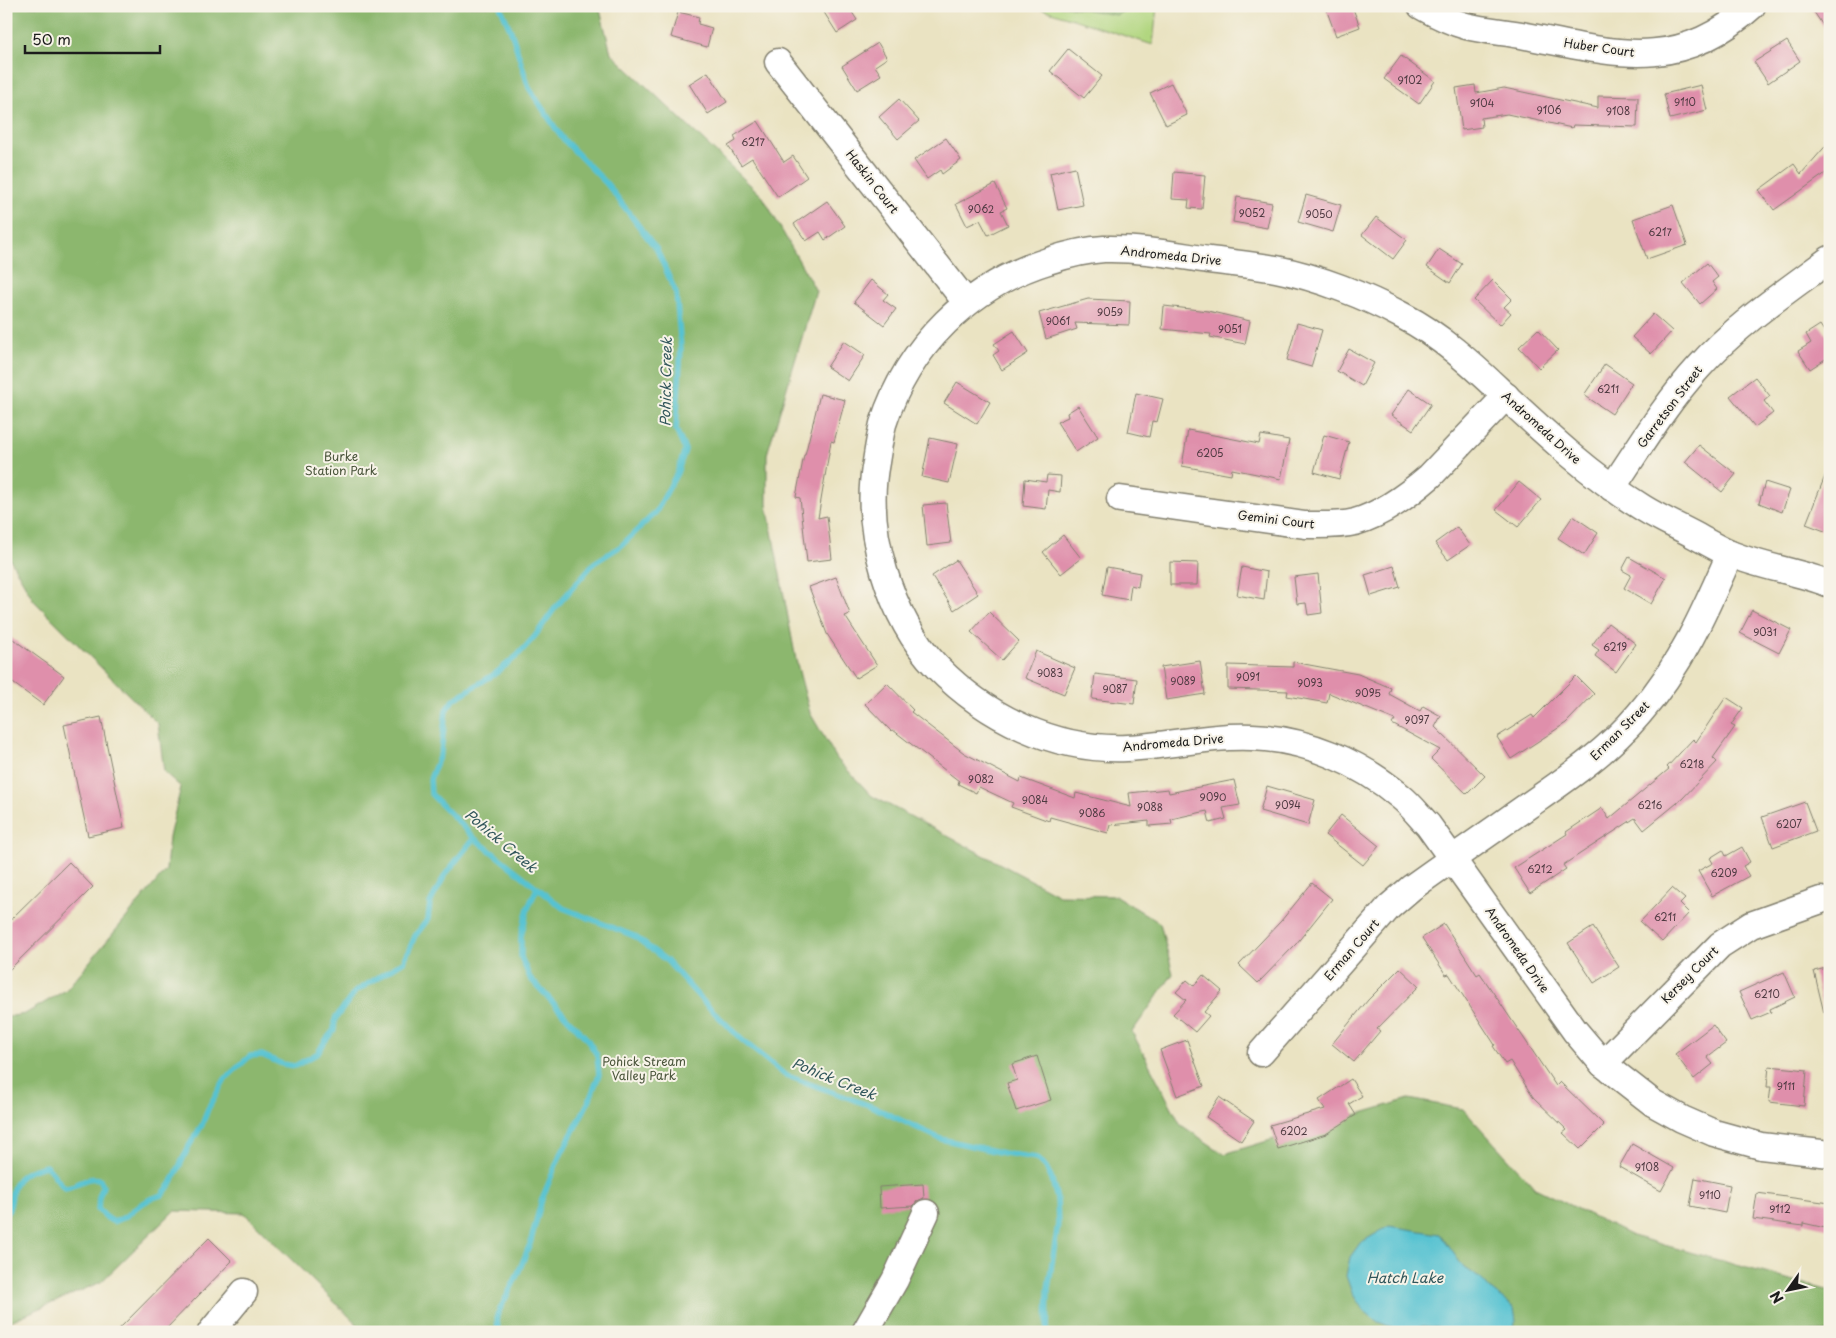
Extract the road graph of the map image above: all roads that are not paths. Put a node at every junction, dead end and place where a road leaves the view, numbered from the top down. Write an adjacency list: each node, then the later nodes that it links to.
1 (1421, 6): 2 (street, Huber Court)
2 (1752, 6)
3 (778, 62): 5 (street, Haskin Court)
4 (1830, 259): 7 (street, Garretson Street)
5 (966, 302): 6 (street, Andromeda Drive); 11 (street, Andromeda Drive)
6 (1506, 396): 7 (street, Andromeda Drive); 8 (street, Gemini Court)
7 (1612, 488): 9 (street, Andromeda Drive)
8 (1120, 499)
9 (1730, 554): 10 (street, Andromeda Drive); 11 (street, Erman Street)
10 (1830, 584)
11 (1453, 858): 13 (street, Erman Court); 14 (street, Andromeda Drive)
12 (1821, 900): 14 (street, Kersey Court)
13 (1261, 1052)
14 (1604, 1064): 15 (street, Andromeda Drive)
15 (1830, 1154)
16 (926, 1213): 19 (street)
17 (244, 1292): 18 (street)
18 (211, 1332)
19 (865, 1332)

